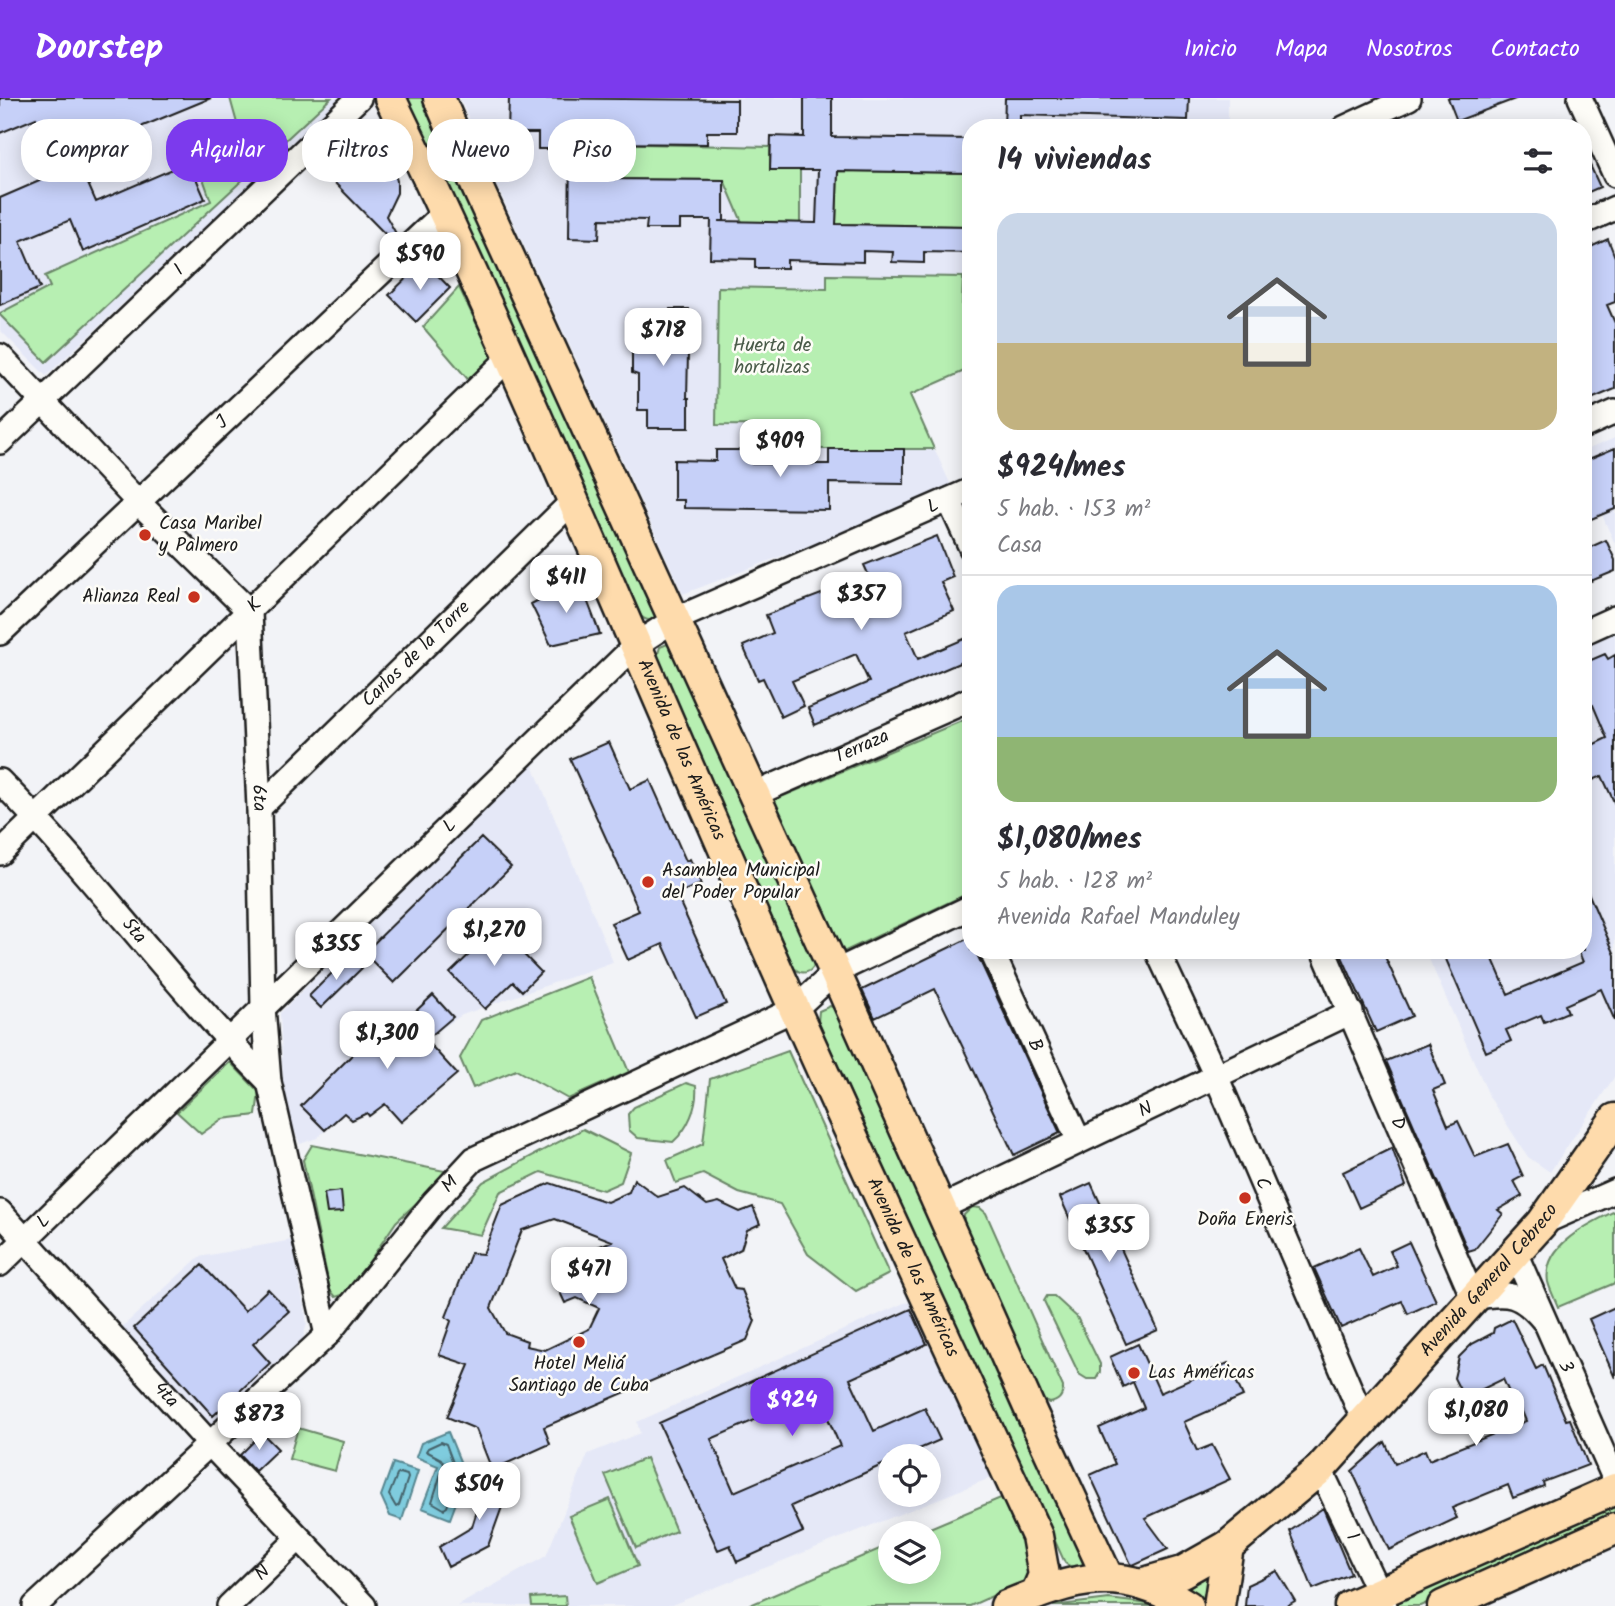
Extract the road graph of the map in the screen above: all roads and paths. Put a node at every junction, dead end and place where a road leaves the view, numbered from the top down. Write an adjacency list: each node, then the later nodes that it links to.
1 (359, 98): 15 (street, I)
2 (390, 98): 11 (main road, Avenida de las Américas)
3 (439, 98): 26 (main road)
4 (1409, 98): 6 (street)
5 (1580, 98): 7 (street)
6 (1364, 119)
7 (1590, 119)
8 (1592, 124): 9 (street)
9 (1615, 175)
10 (1615, 208): 12 (street)
11 (445, 212): 14 (main road, Avenida de las Américas); 22 (street, J)
12 (1592, 218)
13 (0, 356): 15 (street)
14 (510, 357): 20 (main road, Avenida de las Américas); 24 (street, K)
15 (43, 400): 18 (street, I); 22 (street)
16 (1615, 412): 17 (street)
17 (1592, 422)
18 (0, 442)
19 (962, 494): 21 (street, L)
20 (574, 500): 29 (main road, Avenida de las Américas); 33 (street, Carlos de la Torre)
21 (949, 500): 23 (street); 26 (street, L)
22 (138, 502): 24 (street); 28 (street, J)
23 (962, 528)
24 (250, 612): 33 (street, 6ta); 34 (street, K)
25 (1615, 618): 27 (street)
26 (674, 620): 29 (street, L); 32 (main road)
27 (1592, 628)
28 (0, 633)
29 (637, 644): 41 (street, L); 42 (main road, Avenida de las Américas)
30 (962, 703): 32 (street, Terraza)
31 (0, 781): 34 (street, 5ta)
32 (753, 796): 40 (main road)
33 (259, 808): 41 (street, 6ta)
34 (37, 818): 35 (street, K); 44 (street, 5ta)
35 (0, 853)
36 (962, 911): 40 (street, M)
37 (995, 959): 48 (street, B)
38 (1161, 959): 45 (street, C)
39 (1327, 959): 43 (street, D)
40 (835, 972): 42 (street, M); 50 (main road)
41 (263, 1007): 44 (street, L); 46 (street, 6ta)
42 (795, 1009): 58 (street, M); 69 (main road, Avenida de las Américas)
43 (1351, 1012): 45 (street, N); 56 (street, D)
44 (229, 1042): 46 (street, 5ta); 53 (street, L)
45 (1216, 1076): 48 (street, N); 59 (street, C)
46 (269, 1082): 58 (street, 6ta)
47 (1615, 1119): 52 (main road, Avenida General Cebreco)
48 (1079, 1141): 50 (street, N)
49 (1615, 1191): 52 (street)
50 (940, 1208): 67 (main road)
51 (0, 1212): 53 (street, 4ta)
52 (1542, 1223): 54 (main road, Avenida General Cebreco)
53 (25, 1239): 55 (street, L); 60 (street, 4ta)
54 (1516, 1255): 56 (main road, Avenida General Cebreco); 57 (street, 3)
55 (0, 1264)
56 (1473, 1298): 57 (street); 59 (main road, Avenida General Cebreco)
57 (1544, 1321): 62 (street, 3)
58 (327, 1335): 60 (street, M)
59 (1363, 1419): 61 (main road, Avenida General Cebreco)
60 (209, 1443): 65 (street, 4ta); 71 (street, M)
61 (1320, 1469): 66 (main road, Avenida General Cebreco); 70 (street, 1)
62 (1615, 1480)
63 (1615, 1489): 70 (main road)
64 (1615, 1529): 78 (main road)
65 (298, 1539): 72 (street, N); 73 (street, 4ta)
66 (1228, 1546): 68 (main road, Avenida General Cebreco); 76 (main road)
67 (1108, 1578): 68 (main road); 69 (main road)
68 (1141, 1584): 75 (main road)
69 (1035, 1594): 74 (main road)
70 (1382, 1599): 77 (main road)
71 (35, 1606)
72 (229, 1606)
73 (364, 1606)
74 (1006, 1606)
75 (1188, 1606)
76 (1219, 1606)
77 (1350, 1606)
78 (1443, 1606)

